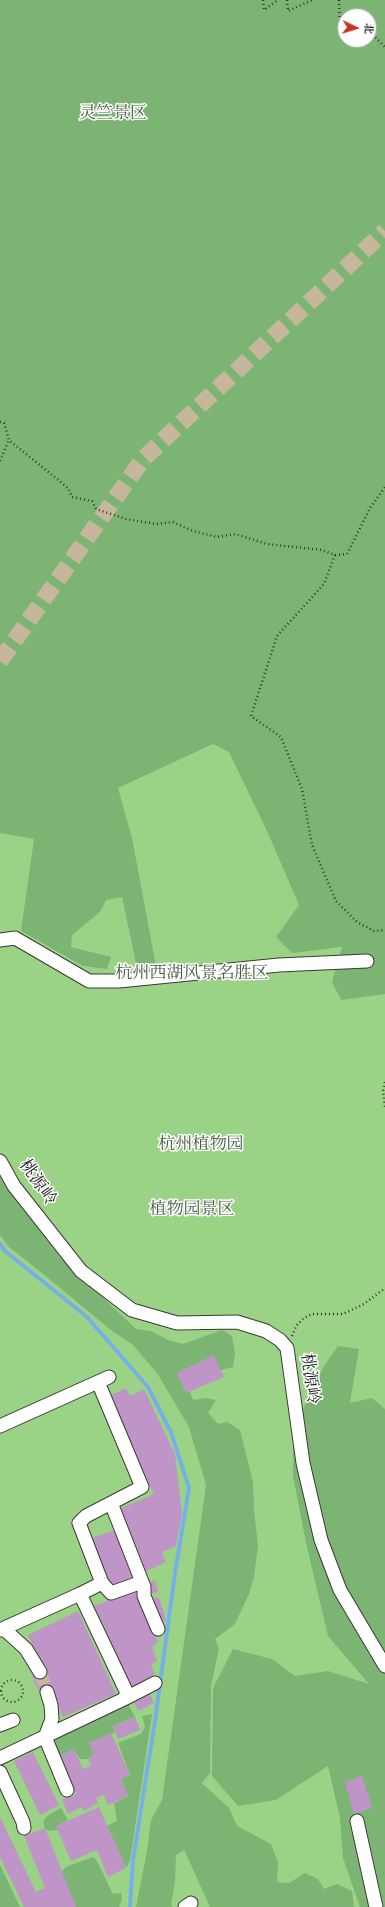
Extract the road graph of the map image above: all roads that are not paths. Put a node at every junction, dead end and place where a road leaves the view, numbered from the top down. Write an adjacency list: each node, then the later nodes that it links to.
1 (0, 940): 2 (street)
2 (367, 961)
3 (0, 1161): 11 (street, 桃源岭)
4 (0, 1426): 5 (street)
5 (111, 1503): 6 (street); 7 (street)
6 (142, 1582): 7 (street); 10 (street)
7 (102, 1583): 8 (street)
8 (80, 1594): 9 (street); 15 (street)
9 (2, 1629): 12 (street)
10 (158, 1629)
11 (385, 1666)
12 (40, 1672)
13 (155, 1683): 15 (street)
14 (47, 1692): 18 (street)
15 (124, 1699): 18 (street)
16 (13, 1720): 17 (street)
17 (0, 1725)
18 (45, 1737): 19 (street); 21 (street)
19 (1, 1755)
20 (0, 1772): 23 (street)
21 (67, 1790)
22 (357, 1821): 24 (street)
23 (24, 1828)
24 (376, 1907)

